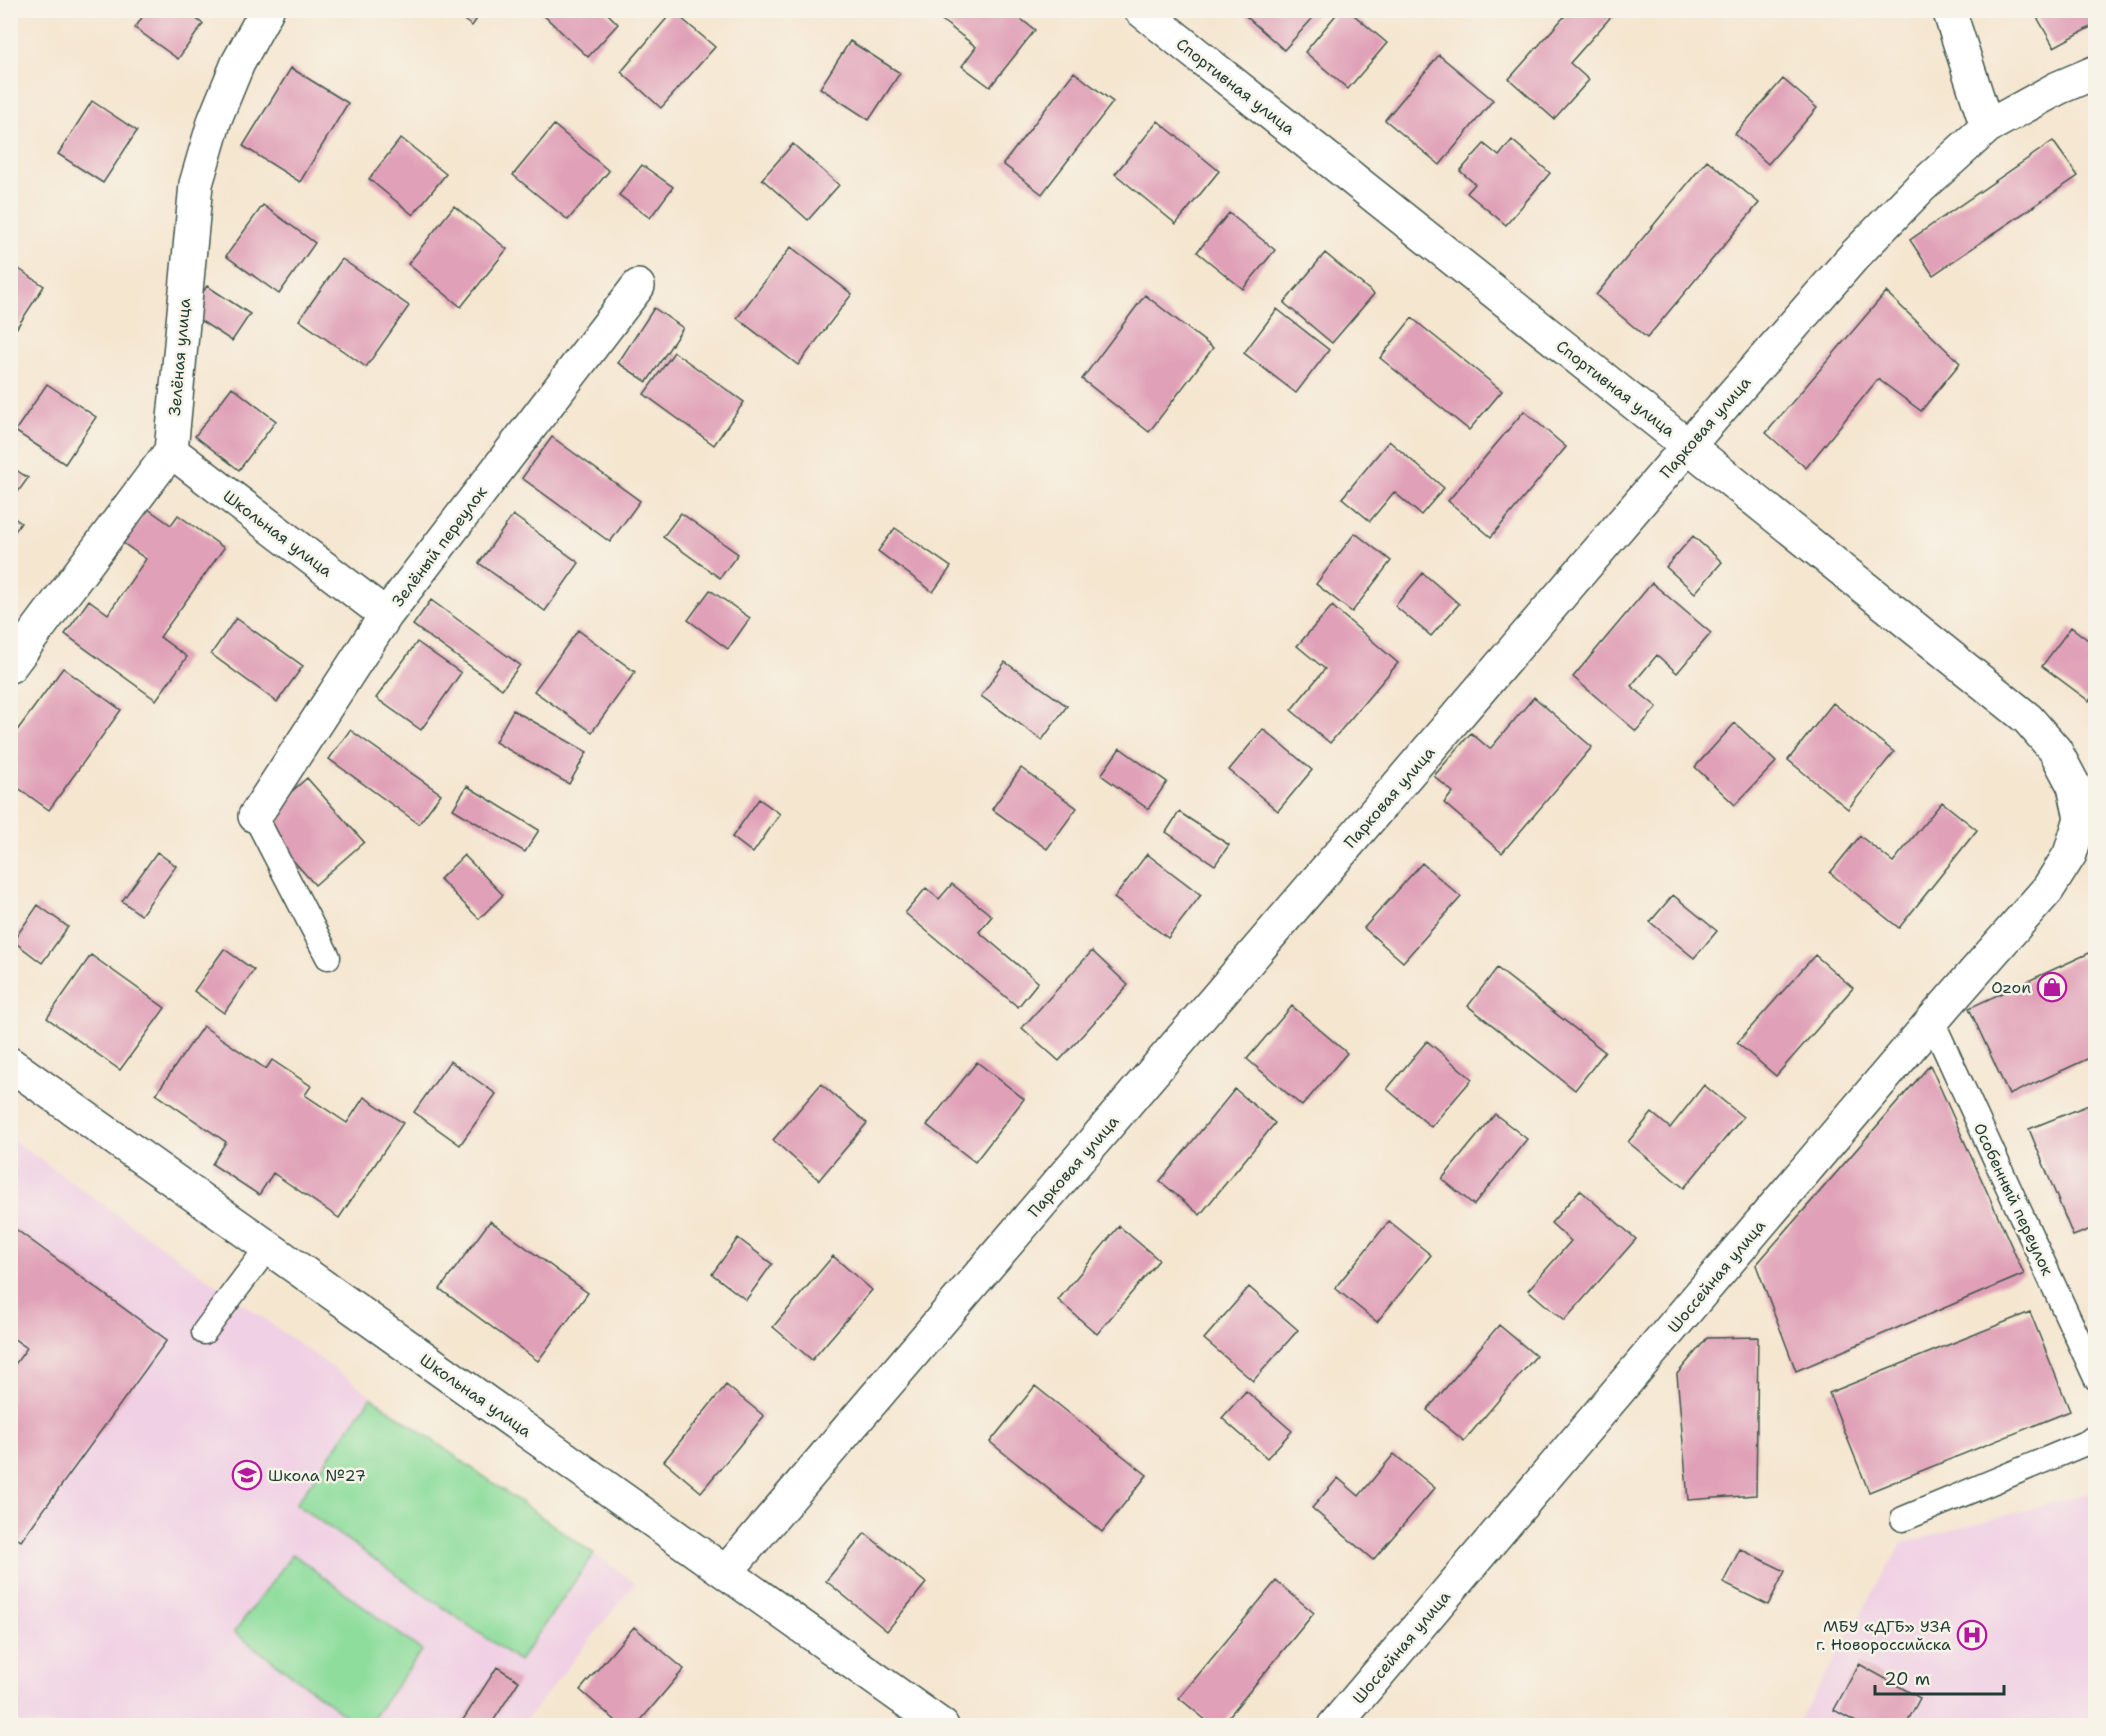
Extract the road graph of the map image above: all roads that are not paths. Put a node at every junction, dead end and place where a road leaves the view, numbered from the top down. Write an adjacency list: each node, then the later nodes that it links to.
1 (267, 10): 8 (street, Зелёная улица)
2 (1141, 10): 7 (street, Спортивная улица)
3 (1949, 10): 5 (street)
4 (2096, 72): 5 (street, Парковая улица)
5 (1987, 127): 7 (street, Парковая улица)
6 (638, 286): 9 (street, Зелёный переулок)
7 (1688, 446): 12 (street, Спортивная улица); 21 (street, Парковая улица)
8 (171, 451): 9 (street, Школьная улица); 10 (street)
9 (386, 615): 11 (street, Зелёный переулок)
10 (10, 666)
11 (255, 816): 13 (lane)
12 (2091, 820): 14 (street, Шоссейная улица)
13 (328, 957)
14 (1932, 1021): 18 (lane, Особенный переулок); 23 (street, Шоссейная улица)
15 (10, 1064): 16 (street, Школьная улица)
16 (268, 1247): 17 (lane); 21 (street, Школьная улица)
17 (204, 1332)
18 (2096, 1378)
19 (2096, 1436): 20 (lane)
20 (1903, 1519)
21 (726, 1572): 22 (street, Школьная улица)
22 (942, 1725)
23 (1334, 1725)

